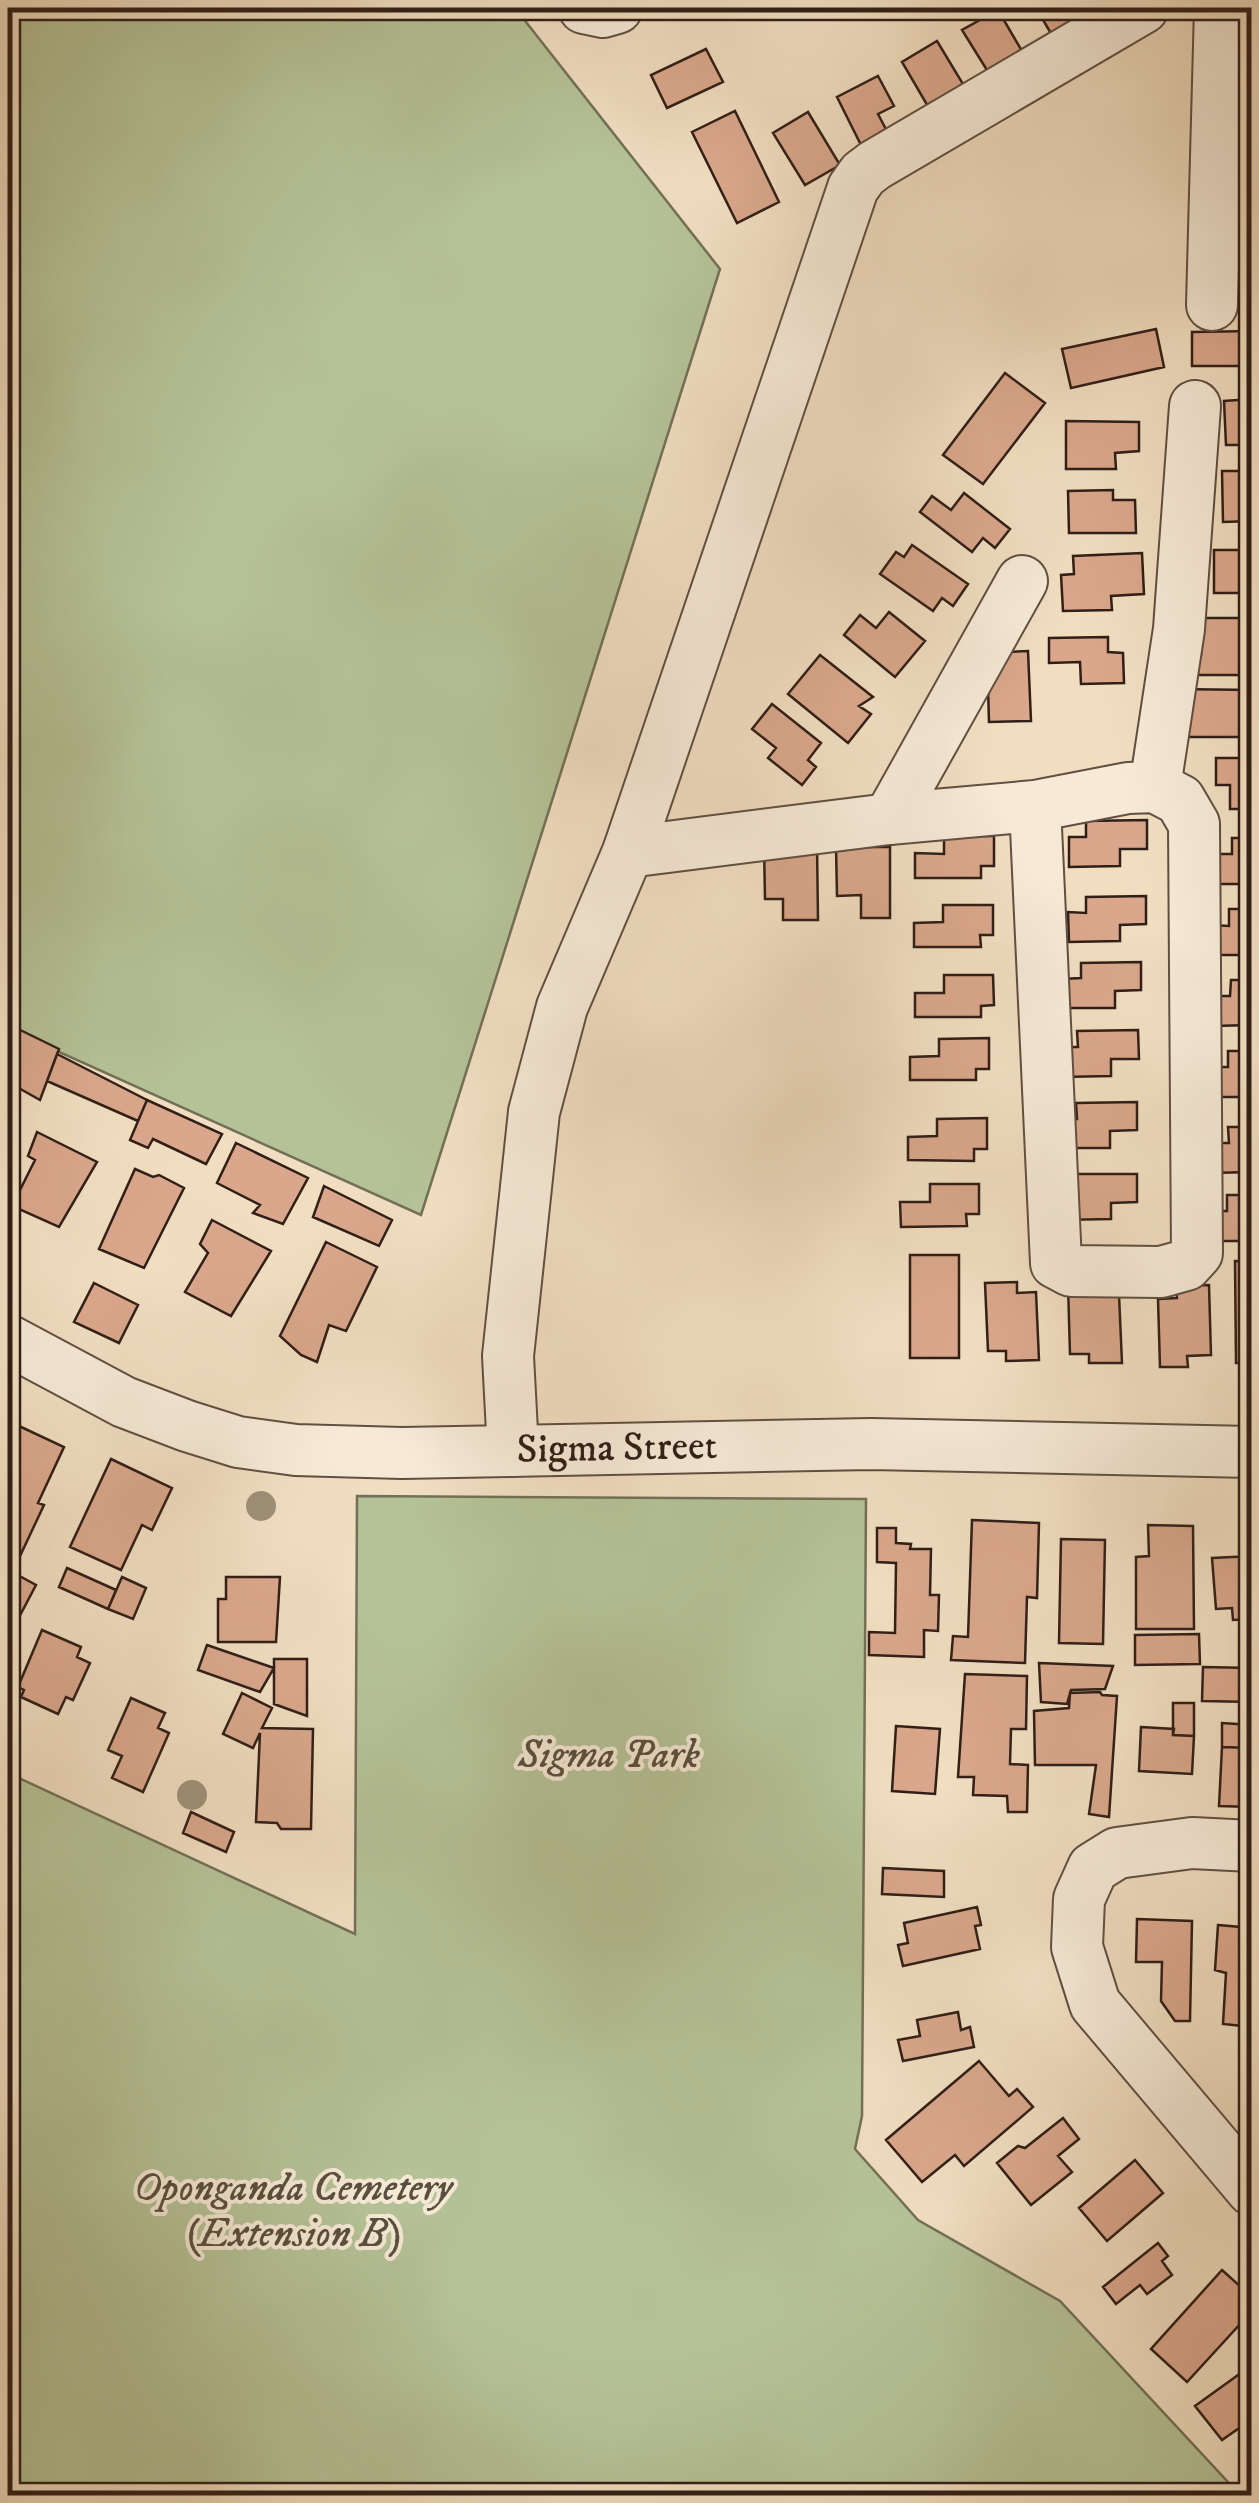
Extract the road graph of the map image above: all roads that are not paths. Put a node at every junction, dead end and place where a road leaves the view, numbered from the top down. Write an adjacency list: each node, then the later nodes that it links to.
1 (584, 8): 2 (street)
2 (617, 8)
3 (1143, 8): 11 (street)
4 (1220, 8): 5 (street)
5 (1212, 305)
6 (1195, 406): 8 (street)
7 (1022, 581): 10 (street)
8 (1155, 788): 9 (street); 9 (street)
9 (1035, 806): 10 (street)
10 (889, 819): 11 (street)
11 (628, 852): 13 (street)
12 (8, 1340): 13 (street, Sigma Street)
13 (513, 1451): 14 (street, Sigma Street)
14 (1252, 1452)
15 (1252, 1846): 16 (street)
16 (1252, 2190)

